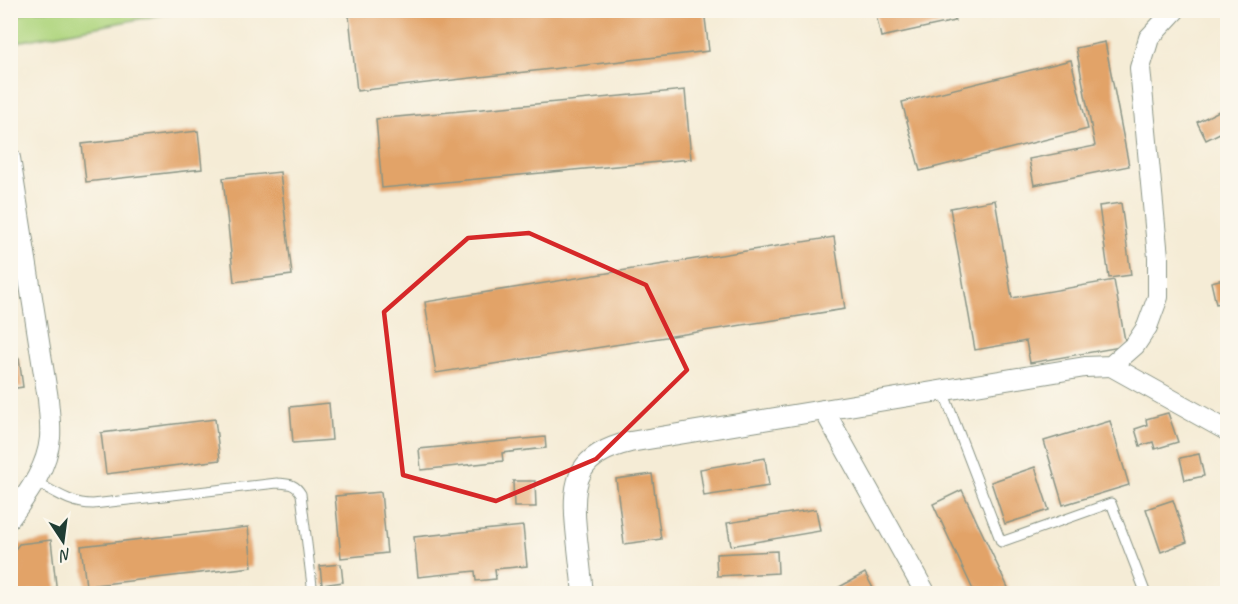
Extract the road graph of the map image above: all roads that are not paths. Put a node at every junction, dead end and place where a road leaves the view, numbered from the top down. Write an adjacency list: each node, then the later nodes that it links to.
1 (1175, 10): 3 (street)
2 (10, 158): 7 (street)
3 (1111, 366): 4 (street); 6 (street)
4 (943, 391): 5 (street); 12 (lane)
5 (824, 410): 10 (street); 11 (street)
6 (1227, 431)
7 (24, 492): 8 (street); 9 (lane)
8 (10, 518)
9 (313, 594)
10 (583, 594)
11 (926, 594)
12 (1146, 594)

